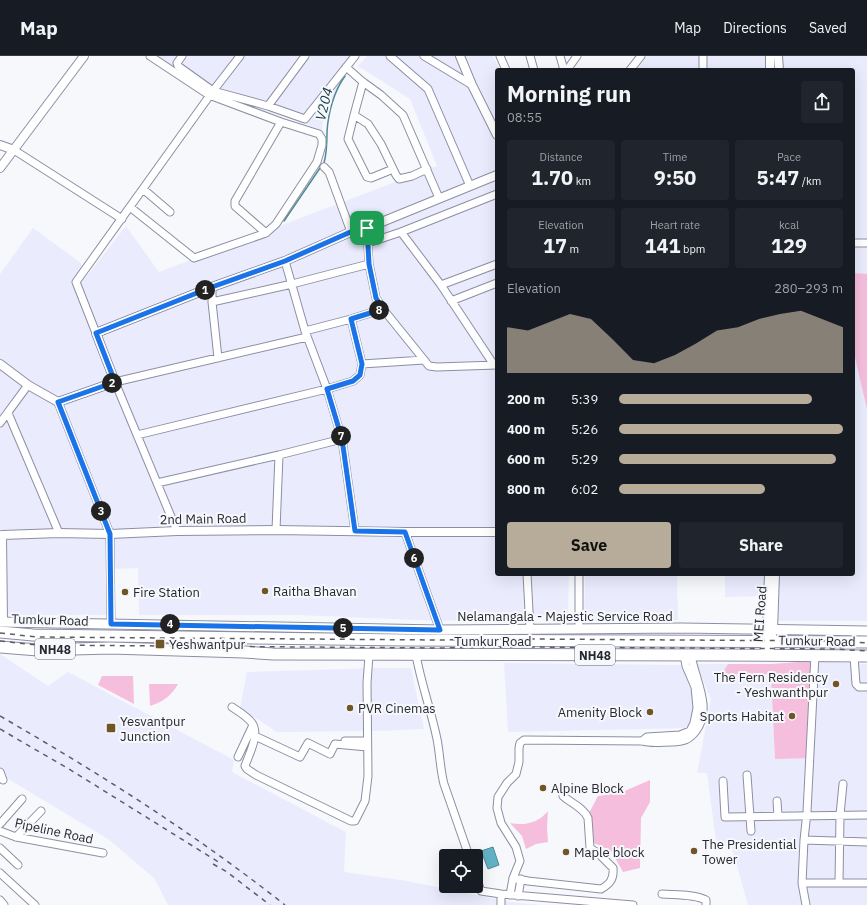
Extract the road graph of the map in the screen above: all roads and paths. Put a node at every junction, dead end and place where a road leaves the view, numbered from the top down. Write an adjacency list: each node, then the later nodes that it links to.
1 (84, 56): 35 (street)
2 (150, 56): 29 (street)
3 (182, 56): 29 (street)
4 (240, 56): 29 (street)
5 (305, 56): 30 (street)
6 (355, 56): 18 (street)
7 (391, 56): 41 (street)
8 (424, 56): 28 (street)
9 (460, 56): 28 (street)
10 (500, 56): 19 (street)
11 (530, 56): 20 (street)
12 (560, 56): 21 (street)
13 (577, 56): 22 (street)
14 (641, 56): 23 (street)
15 (703, 56): 24 (street)
16 (770, 56): 25 (street)
17 (778, 56): 26 (street)
18 (346, 67): 27 (street); 30 (street)
19 (505, 68)
20 (533, 68)
21 (563, 68)
22 (569, 68)
23 (632, 68)
24 (703, 68)
25 (770, 68)
26 (779, 68)
27 (363, 82): 31 (street); 38 (street)
28 (472, 85): 33 (street)
29 (211, 93): 30 (street); 32 (street); 42 (street)
30 (268, 106)
31 (354, 115): 39 (street); 39 (street)
32 (281, 122): 51 (street); 51 (street)
33 (495, 131)
34 (0, 145): 35 (street)
35 (14, 150): 37 (street); 47 (street)
36 (324, 166): 49 (street)
37 (0, 168)
38 (427, 169): 39 (street); 44 (street)
39 (393, 170)
40 (495, 176): 41 (street)
41 (470, 186): 44 (street)
42 (143, 189): 45 (street); 46 (street)
43 (495, 195): 50 (street)
44 (439, 198): 48 (street)
45 (130, 207): 47 (street); 51 (street)
46 (170, 212)
47 (122, 219): 66 (street)
48 (367, 228): 49 (street); 52 (street)
49 (351, 232): 55 (street)
50 (401, 232): 52 (street); 60 (street)
51 (266, 233)
52 (368, 242): 56 (street)
53 (855, 243): 54 (street)
54 (867, 243)
55 (285, 261): 58 (street); 61 (street)
56 (369, 264): 58 (street); 64 (street)
57 (495, 265): 60 (street)
58 (292, 284): 63 (street); 67 (street)
59 (495, 284): 62 (street)
60 (441, 285): 62 (street)
61 (212, 287): 63 (street); 66 (street)
62 (451, 301): 72 (street)
63 (212, 302): 68 (street)
64 (383, 309): 65 (street); 69 (street)
65 (351, 319): 67 (street); 71 (street)
66 (96, 333): 73 (street)
67 (306, 334): 68 (street); 75 (street)
68 (218, 358): 73 (street)
69 (424, 360): 71 (street); 72 (street)
70 (0, 364): 74 (street)
71 (362, 364): 75 (street)
72 (495, 365)
73 (115, 382): 76 (street); 79 (street)
74 (28, 386): 76 (street); 77 (street)
75 (327, 389): 79 (street); 80 (street)
76 (58, 402): 90 (street)
77 (8, 413): 78 (street); 89 (street)
78 (0, 423)
79 (137, 435): 82 (street)
80 (342, 439): 81 (street); 85 (street)
81 (279, 456): 82 (street); 83 (street)
82 (157, 483): 84 (street)
83 (276, 530): 84 (street, 2nd Main Road); 85 (street, 2nd Main Road)
84 (177, 531): 90 (street, 2nd Main Road)
85 (355, 531): 87 (street, 2nd Main Road)
86 (1, 532): 89 (street, 2nd Main Road); 96 (street)
87 (405, 532): 88 (street, 2nd Main Road); 100 (street)
88 (495, 532)
89 (59, 533): 90 (street, 2nd Main Road)
90 (110, 534): 95 (street)
91 (527, 576): 98 (street)
92 (579, 576): 97 (street)
93 (769, 576): 99 (street, MEI Road)
94 (775, 576): 99 (street, MEI Road)
95 (111, 624): 96 (main road, Nelamangala - Majestic Service Road); 100 (main road, Nelamangala - Majestic Service Road)
96 (1, 625): 102 (highway, Tumkur Road / NH48)
97 (579, 628): 98 (main road, Nelamangala - Majestic Service Road); 99 (main road, Nelamangala - Majestic Service Road)
98 (530, 629): 100 (main road, Nelamangala - Majestic Service Road)
99 (770, 629): 101 (main road, Nelamangala - Majestic Service Road); 102 (street, MEI Road)
100 (440, 630)
101 (867, 630)
102 (768, 642): 103 (highway, Tumkur Road / NH48); 108 (street, MEI Road)
103 (867, 642)
104 (0, 647): 105 (highway, Tumkur Road / NH48)
105 (368, 655): 106 (highway, Tumkur Road / NH48); 117 (street)
106 (416, 655): 107 (highway, Tumkur Road / NH48); 141 (street)
107 (688, 655): 108 (highway, Tumkur Road / NH48); 145 (street)
108 (766, 655): 109 (highway, Tumkur Road / NH48)
109 (814, 655): 110 (highway, Tumkur Road / NH48); 131 (street)
110 (854, 656): 111 (highway, Tumkur Road / NH48); 112 (street)
111 (867, 656)
112 (867, 687)
113 (232, 707): 114 (street)
114 (253, 725): 115 (street); 118 (street)
115 (255, 736): 117 (street); 117 (street)
116 (340, 741): 117 (street)
117 (367, 744)
118 (238, 757)
119 (0, 772): 121 (street)
120 (747, 775): 132 (street)
121 (3, 780)
122 (723, 781): 132 (street)
123 (843, 784): 128 (street)
124 (563, 796): 145 (street)
125 (22, 799): 133 (street)
126 (777, 801): 130 (street)
127 (41, 811): 136 (street)
128 (840, 815): 129 (street); 131 (street); 138 (street)
129 (867, 815)
130 (778, 816): 131 (street); 132 (street)
131 (807, 816): 137 (street)
132 (750, 817): 135 (street)
133 (0, 824)
134 (0, 831): 136 (street, Pipeline Road)
135 (751, 831)
136 (16, 837): 142 (street, Pipeline Road)
137 (804, 840): 138 (street); 146 (street)
138 (840, 841): 139 (street); 147 (street)
139 (867, 842)
140 (0, 848): 143 (street)
141 (467, 849)
142 (103, 853)
143 (18, 865)
144 (0, 874): 156 (street)
145 (517, 878): 152 (street); 153 (street)
146 (802, 883): 147 (street); 160 (street)
147 (839, 883): 148 (street)
148 (867, 883)
149 (483, 891): 150 (street)
150 (501, 894): 152 (street); 157 (street)
151 (662, 894): 159 (street)
152 (510, 895): 153 (street)
153 (518, 896): 158 (street)
154 (0, 900): 155 (street)
155 (4, 905)
156 (36, 905)
157 (500, 905)
158 (633, 905)
159 (706, 905)
160 (806, 905)

